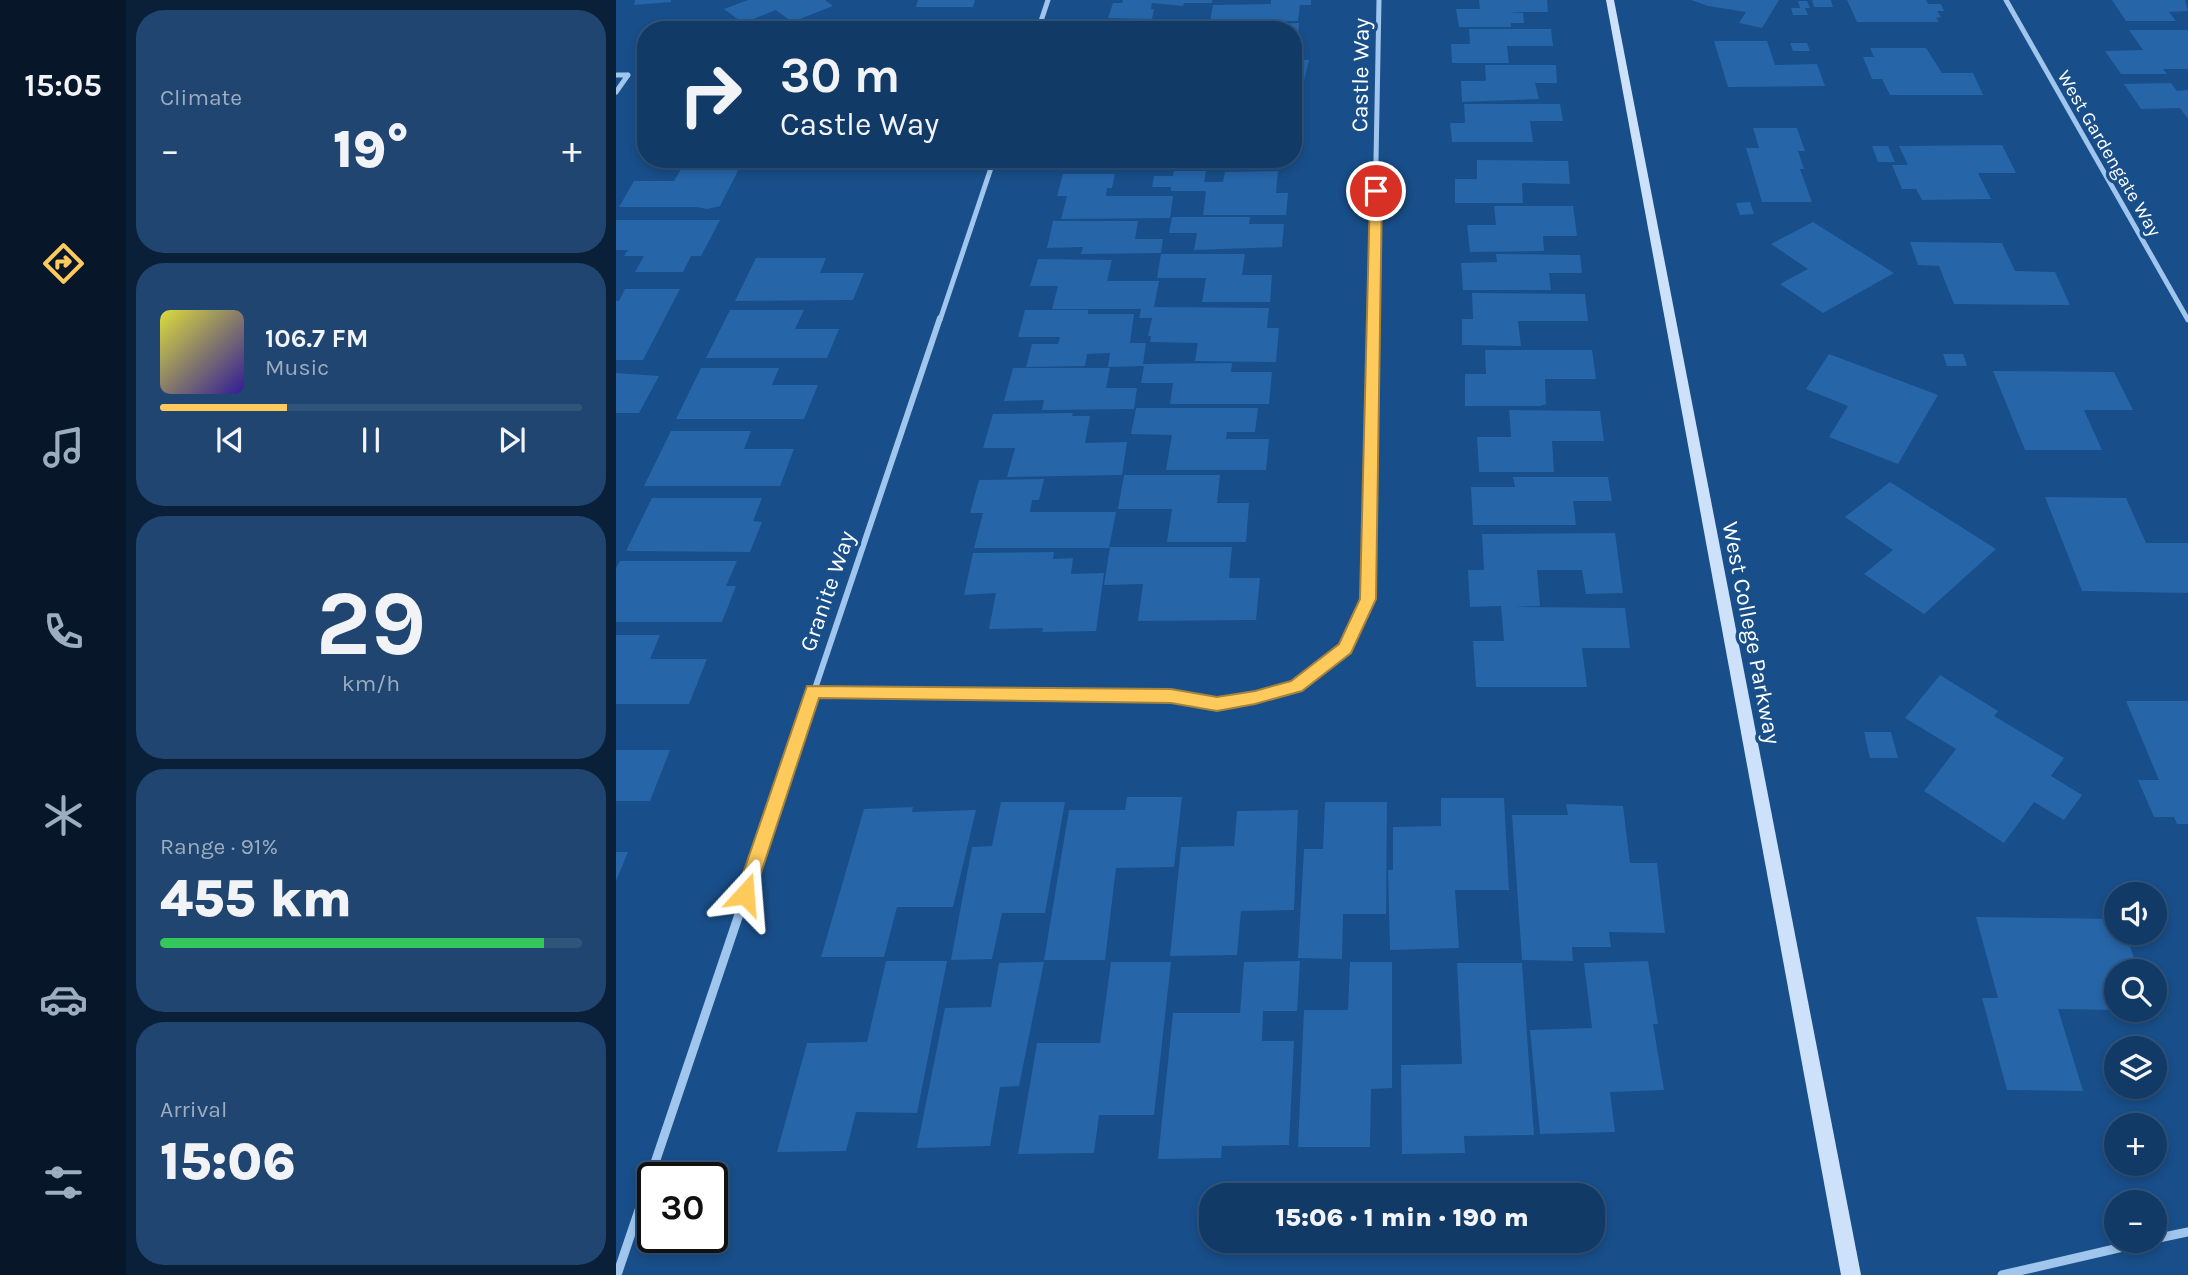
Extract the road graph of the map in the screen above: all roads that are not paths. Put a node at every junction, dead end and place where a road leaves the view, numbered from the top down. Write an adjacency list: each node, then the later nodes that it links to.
1 (1048, 0): 5 (street)
2 (1379, 0): 10 (street, Castle Way)
3 (1610, 0): 15 (main road, West College Parkway)
4 (2006, 0): 9 (street, West Gardengate Way)
5 (1041, 21)
6 (616, 75): 7 (street)
7 (616, 92)
8 (991, 168): 10 (street, Granite Way)
9 (2188, 320)
10 (813, 691): 14 (street, Granite Way)
11 (2188, 1232): 12 (street)
12 (2167, 1237)
13 (2104, 1251): 16 (street)
14 (617, 1275)
15 (1851, 1275)
16 (2002, 1275)

